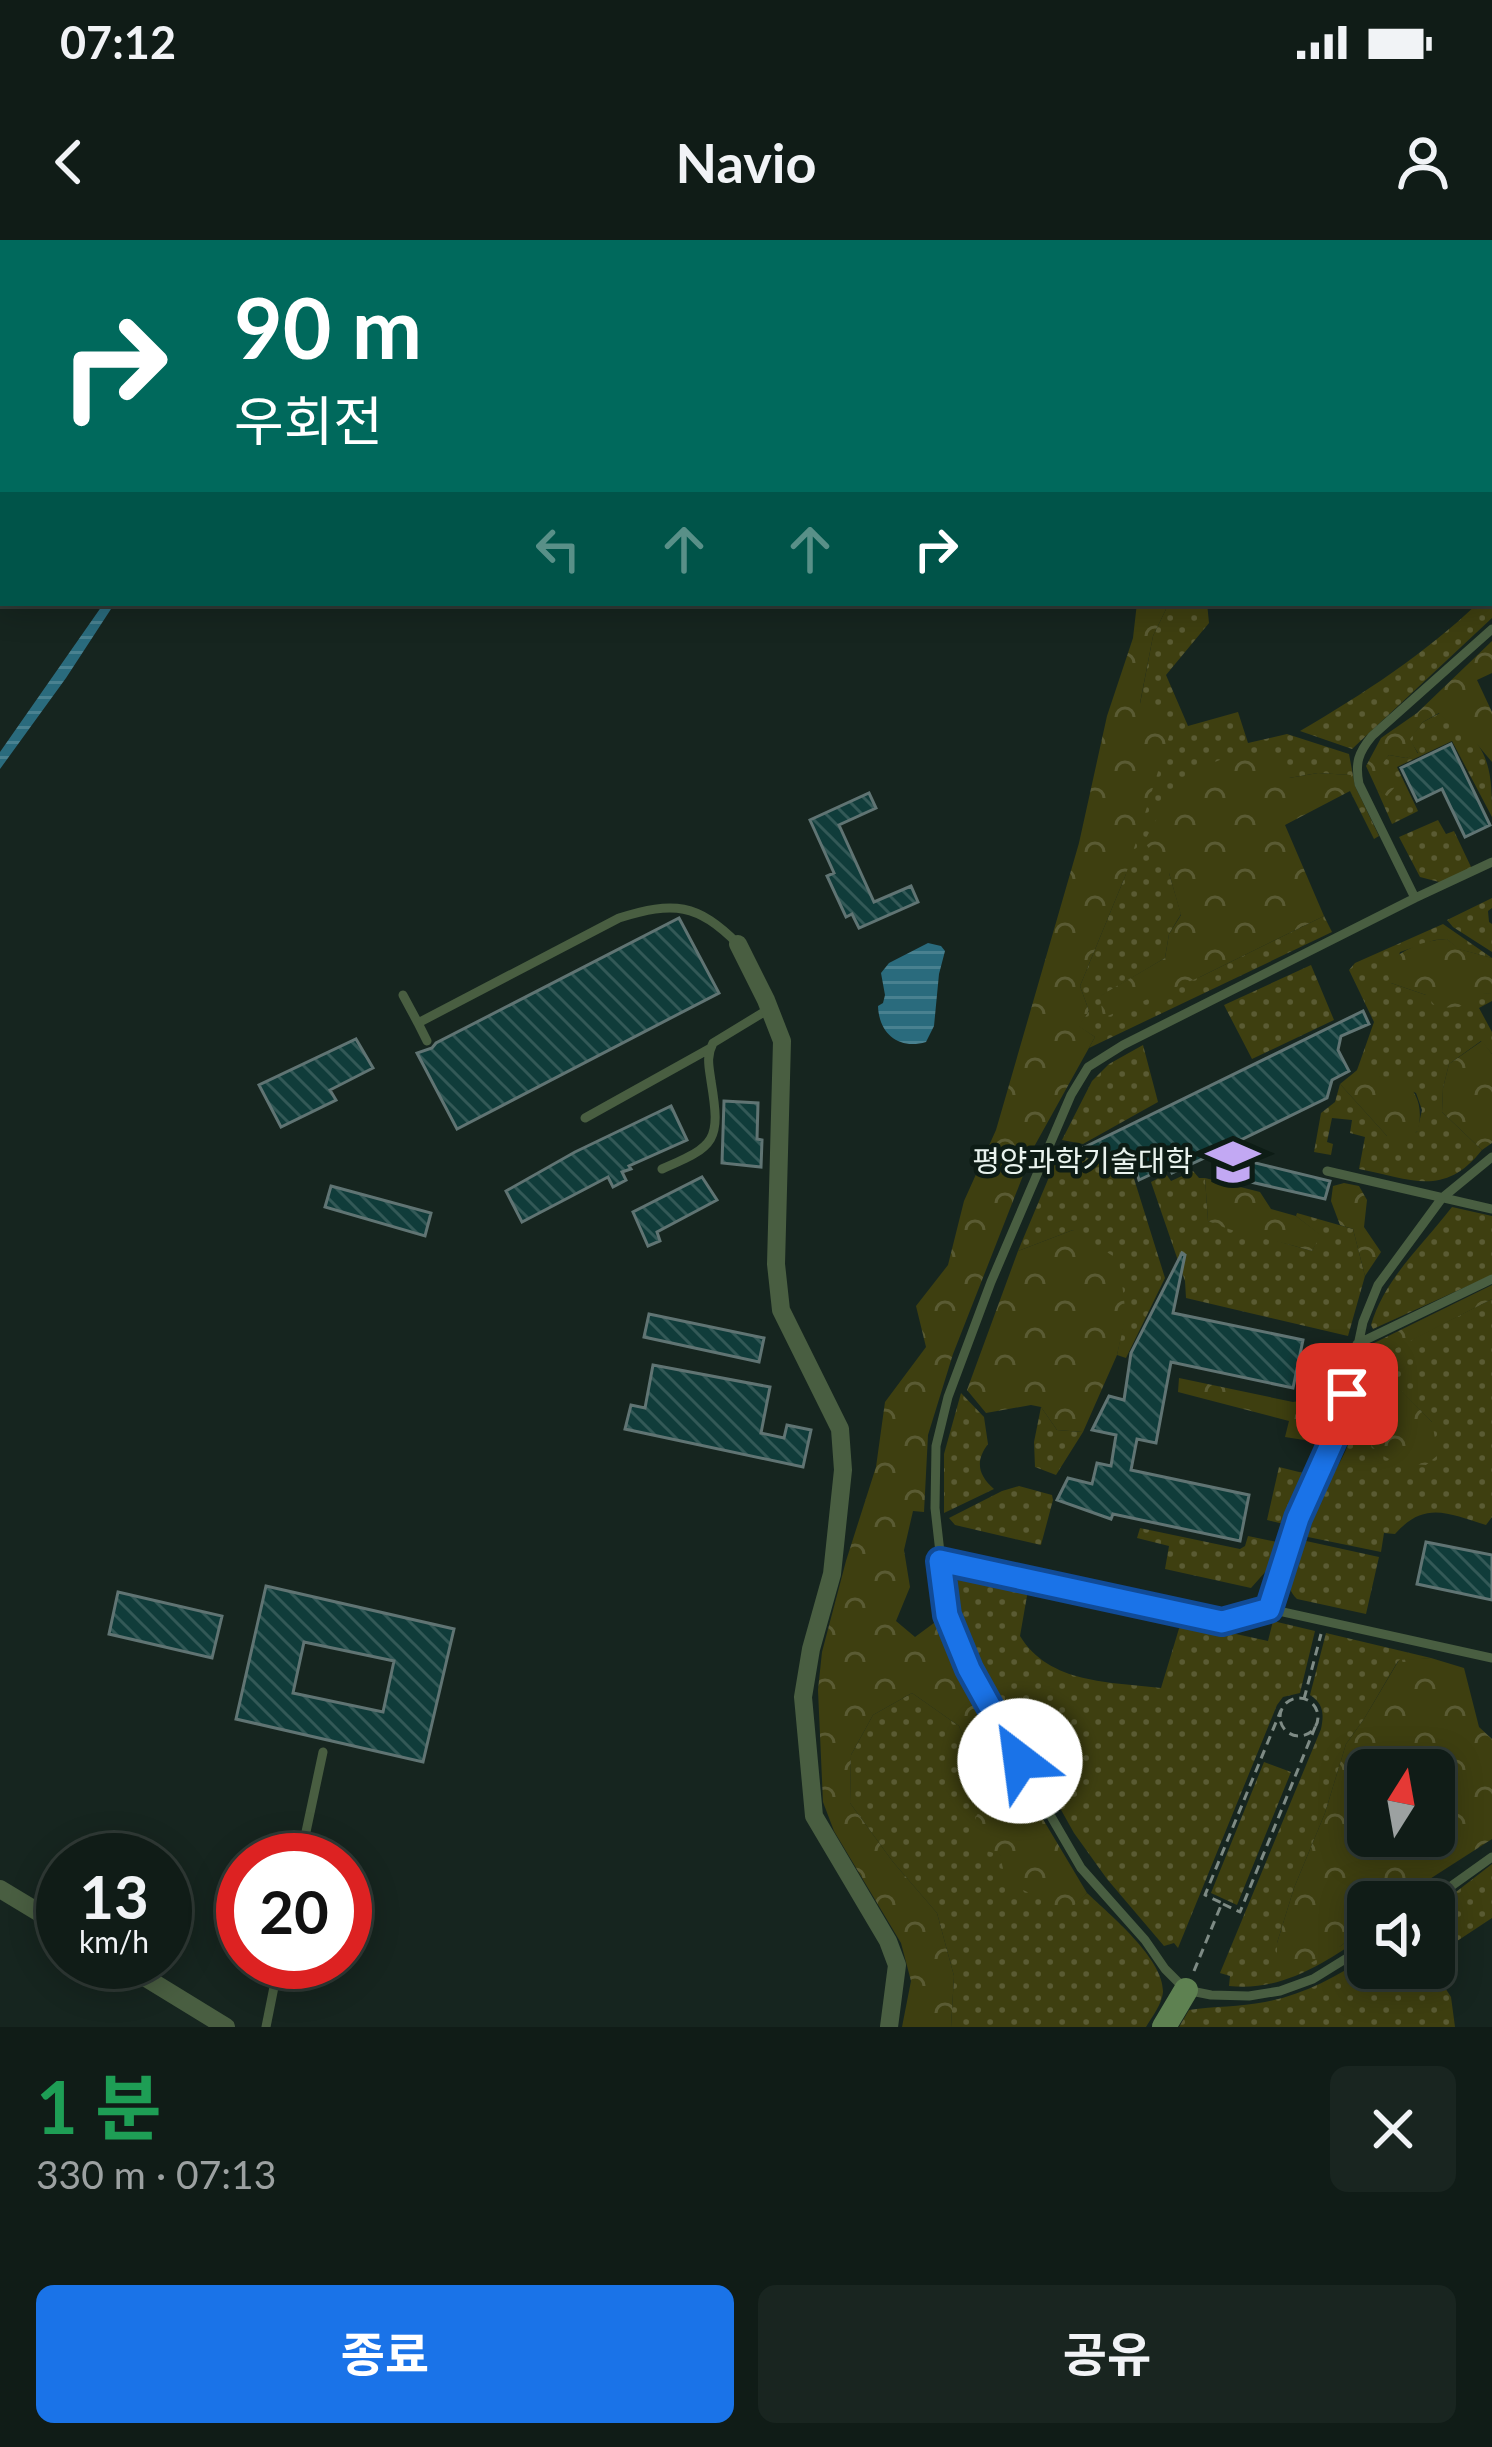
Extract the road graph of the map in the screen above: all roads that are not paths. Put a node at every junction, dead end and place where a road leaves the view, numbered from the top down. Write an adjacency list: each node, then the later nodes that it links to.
1 (1492, 629): 3 (lane)
2 (1492, 862): 3 (lane)
3 (1414, 898): 18 (lane)
4 (738, 944): 6 (street); 7 (lane)
5 (403, 994): 7 (lane)
6 (769, 1009): 9 (lane); 33 (street)
7 (418, 1023): 8 (lane)
8 (427, 1041)
9 (709, 1049): 10 (lane); 12 (lane)
10 (585, 1118)
11 (1492, 1157): 14 (lane)
12 (662, 1169)
13 (1328, 1171): 14 (lane)
14 (1442, 1198): 15 (lane); 17 (lane)
15 (1492, 1209)
16 (1492, 1279): 17 (lane)
17 (1358, 1344): 19 (lane)
18 (940, 1561): 19 (lane); 30 (lane)
19 (1269, 1609): 20 (lane)
20 (1492, 1658)
21 (322, 1752): 22 (lane)
22 (306, 1833)
23 (1492, 1856): 24 (lane)
24 (1455, 1883)
25 (0, 1889): 26 (street)
26 (36, 1911)
27 (1347, 1958): 30 (lane)
28 (164, 1989): 31 (street)
29 (274, 1989): 32 (lane)
30 (1186, 1990): 34 (street)
31 (226, 2027)
32 (266, 2027)
33 (889, 2027)
34 (1164, 2027)

